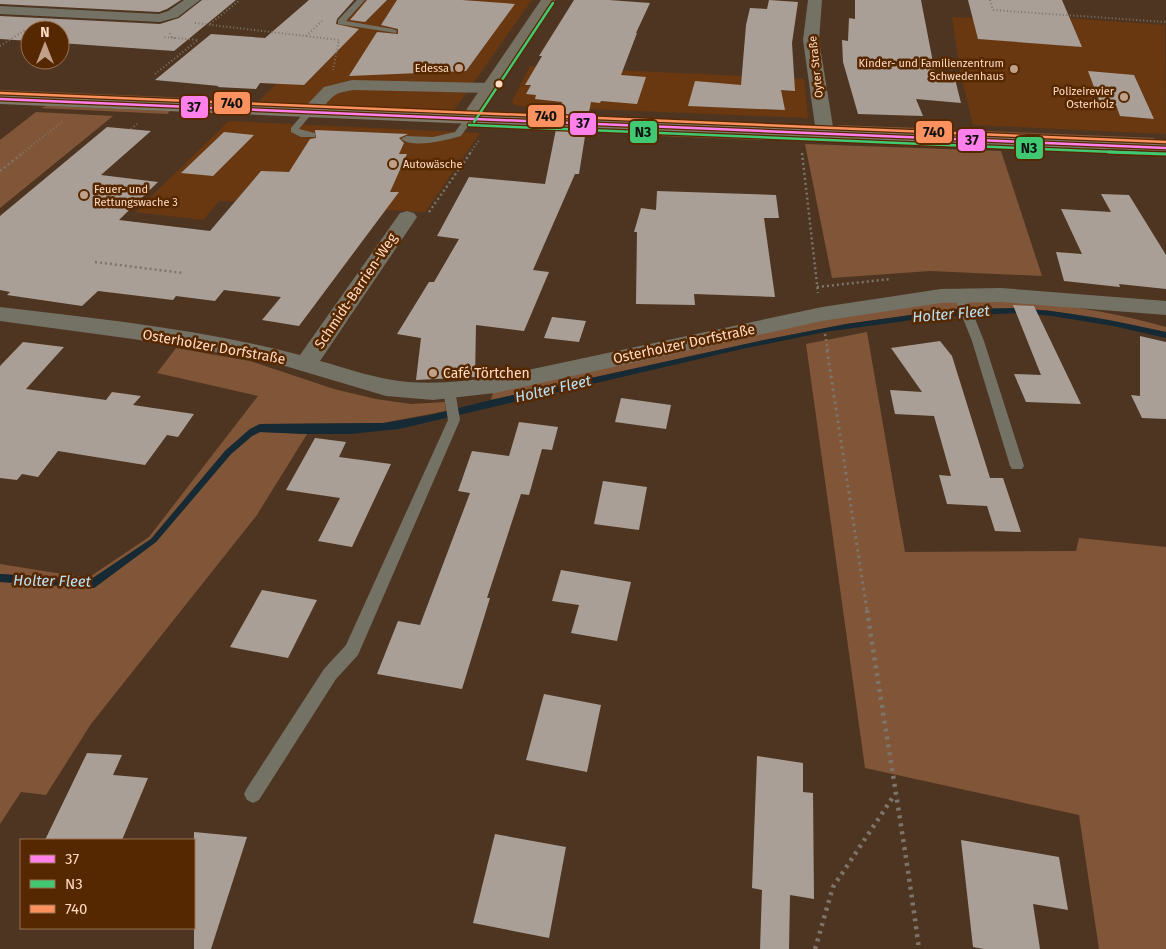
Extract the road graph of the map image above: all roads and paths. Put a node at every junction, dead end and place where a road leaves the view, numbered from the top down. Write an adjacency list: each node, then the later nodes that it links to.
1 (193, 0): 8 (street)
2 (240, 0): 10 (path)
3 (361, 0): 11 (lane)
4 (548, 0): 16 (main road)
5 (815, 0): 23 (street, Oyter Straße)
6 (990, 0): 9 (path)
7 (0, 10): 8 (street)
8 (164, 17): 10 (path)
9 (1166, 22)
10 (210, 25): 17 (path)
11 (393, 30)
12 (20, 34): 14 (path)
13 (175, 40): 15 (path)
14 (0, 46)
15 (155, 74)
16 (489, 88): 17 (street); 21 (main road)
17 (330, 91): 20 (street)
18 (0, 99): 19 (main road)
19 (87, 102): 20 (main road); 27 (path)
20 (310, 112): 21 (main road); 24 (lane)
21 (469, 119): 22 (main road); 25 (lane); 28 (path)
22 (800, 132): 23 (main road); 34 (path)
23 (825, 133): 26 (main road)
24 (312, 135)
25 (406, 139)
26 (1166, 148)
27 (0, 171)
28 (403, 221): 35 (street, Schmidt-Barrien-Weg)
29 (95, 262): 30 (path)
30 (183, 273)
31 (965, 307): 32 (street, Osterholzer Dorfstraße); 34 (street, Osterholzer Dorfstraße); 37 (lane)
32 (1166, 308)
33 (0, 314): 35 (street, Osterholzer Dorfstraße)
34 (824, 324): 36 (street, Osterholzer Dorfstraße); 39 (path)
35 (305, 365): 36 (street, Osterholzer Dorfstraße)
36 (452, 405): 38 (lane)
37 (1017, 466)
38 (252, 794)
39 (895, 794): 40 (path); 41 (path)
40 (815, 949)
41 (919, 949)

